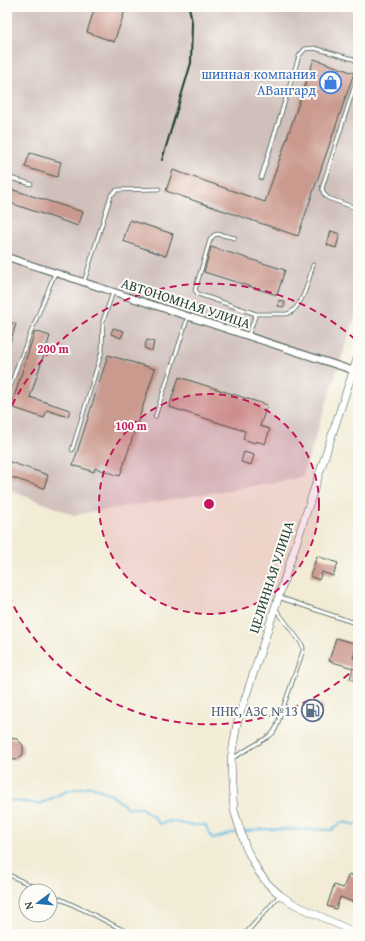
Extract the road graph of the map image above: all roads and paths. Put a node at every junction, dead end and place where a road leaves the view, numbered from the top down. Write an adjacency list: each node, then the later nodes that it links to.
1 (358, 62): 4 (lane)
2 (358, 75): 7 (lane)
3 (7, 177): 5 (lane)
4 (261, 178)
5 (31, 184)
6 (159, 189): 12 (lane)
7 (358, 209)
8 (235, 238): 14 (lane)
9 (7, 257): 11 (street, АВТОНОМНАЯ УЛИЦА)
10 (314, 265): 14 (lane)
11 (55, 273): 12 (street, АВТОНОМНАЯ УЛИЦА); 19 (lane)
12 (84, 282): 13 (street, АВТОНОМНАЯ УЛИЦА)
13 (113, 292): 15 (street, АВТОНОМНАЯ УЛИЦА); 21 (lane)
14 (256, 314): 16 (lane)
15 (188, 316): 16 (street, АВТОНОМНАЯ УЛИЦА); 20 (lane)
16 (248, 336): 18 (street, АВТОНОМНАЯ УЛИЦА)
17 (358, 356): 18 (street, ЦЕЛИННАЯ УЛИЦА)
18 (356, 371): 22 (street, ЦЕЛИННАЯ УЛИЦА)
19 (7, 397)
20 (155, 417)
21 (72, 450)
22 (278, 597): 23 (street, ЦЕЛИННАЯ УЛИЦА); 24 (lane)
23 (275, 608): 25 (street, ЦЕЛИННАЯ УЛИЦА); 25 (lane)
24 (358, 624)
25 (231, 758): 28 (street, ЦЕЛИННАЯ УЛИЦА)
26 (7, 874): 27 (lane)
27 (26, 883)
28 (280, 895): 31 (lane); 32 (street, ЦЕЛИННАЯ УЛИЦА)
29 (58, 898): 30 (lane)
30 (133, 934)
31 (245, 934)
32 (358, 934)

